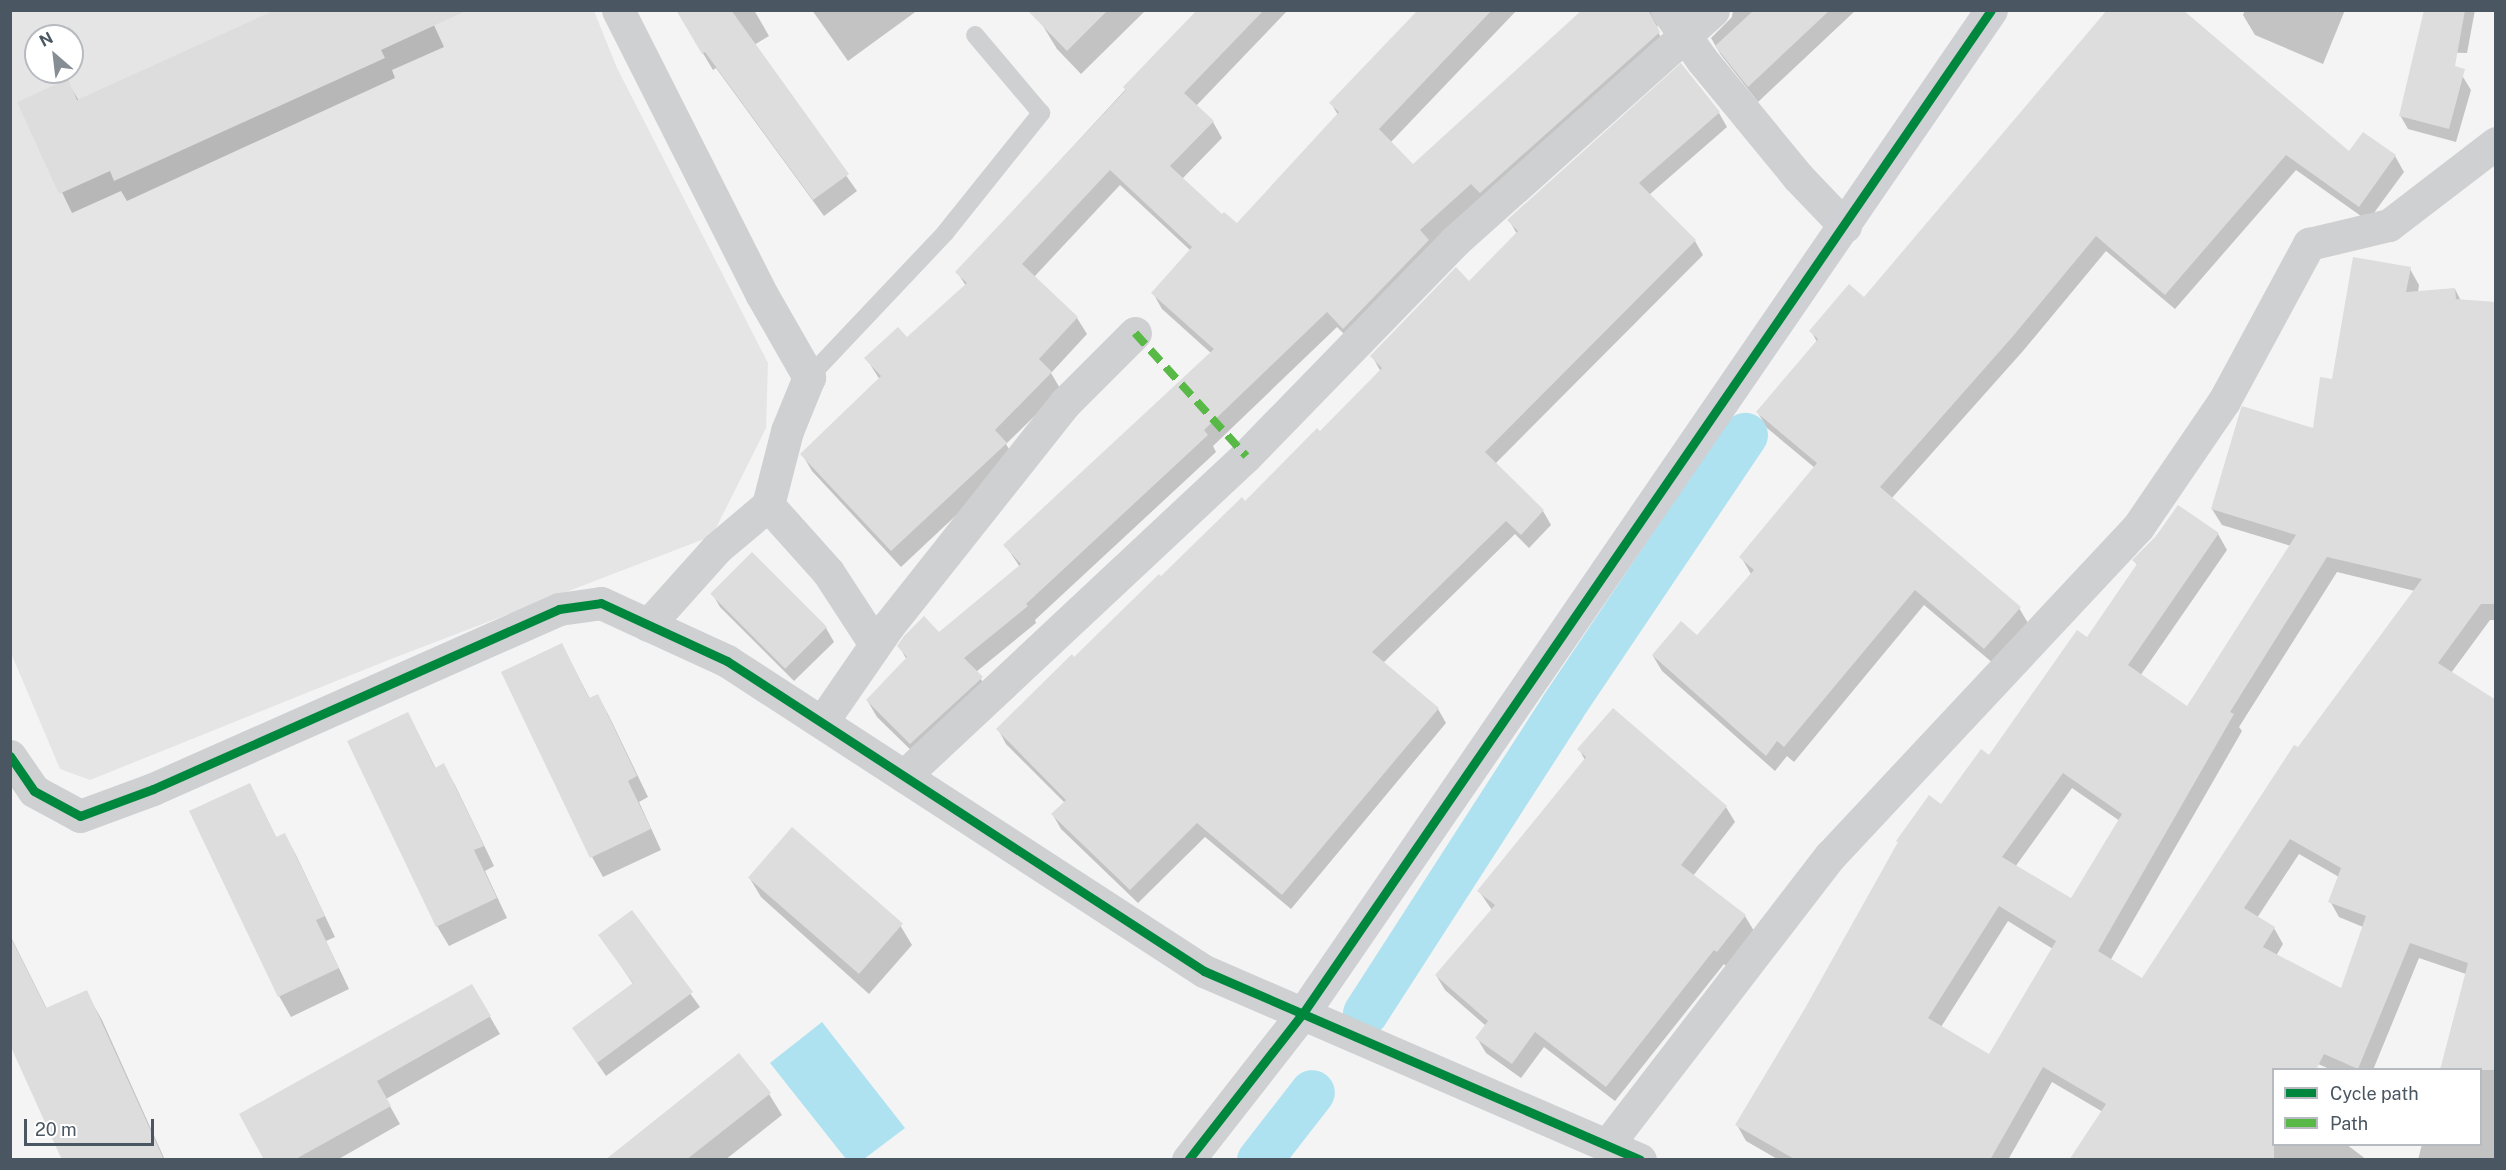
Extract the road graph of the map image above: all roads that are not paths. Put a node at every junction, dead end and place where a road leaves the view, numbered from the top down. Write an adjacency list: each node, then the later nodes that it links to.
1 (618, 10): 9 (street)
2 (1713, 10): 4 (street)
3 (1992, 10): 7 (street)
4 (1677, 22): 7 (street); 15 (street)
5 (975, 35): 9 (lane)
6 (2496, 143): 17 (street)
7 (1845, 226): 16 (street)
8 (1135, 333): 12 (street)
9 (809, 376): 10 (street)
10 (768, 505): 11 (street); 12 (street)
11 (648, 625): 13 (street); 14 (street)
12 (875, 644): 13 (street)
13 (822, 723): 15 (street)
14 (10, 756)
15 (904, 776): 16 (street)
16 (1303, 1013): 17 (street); 18 (street)
17 (1608, 1144): 19 (street)
18 (1188, 1160)
19 (1640, 1160)

